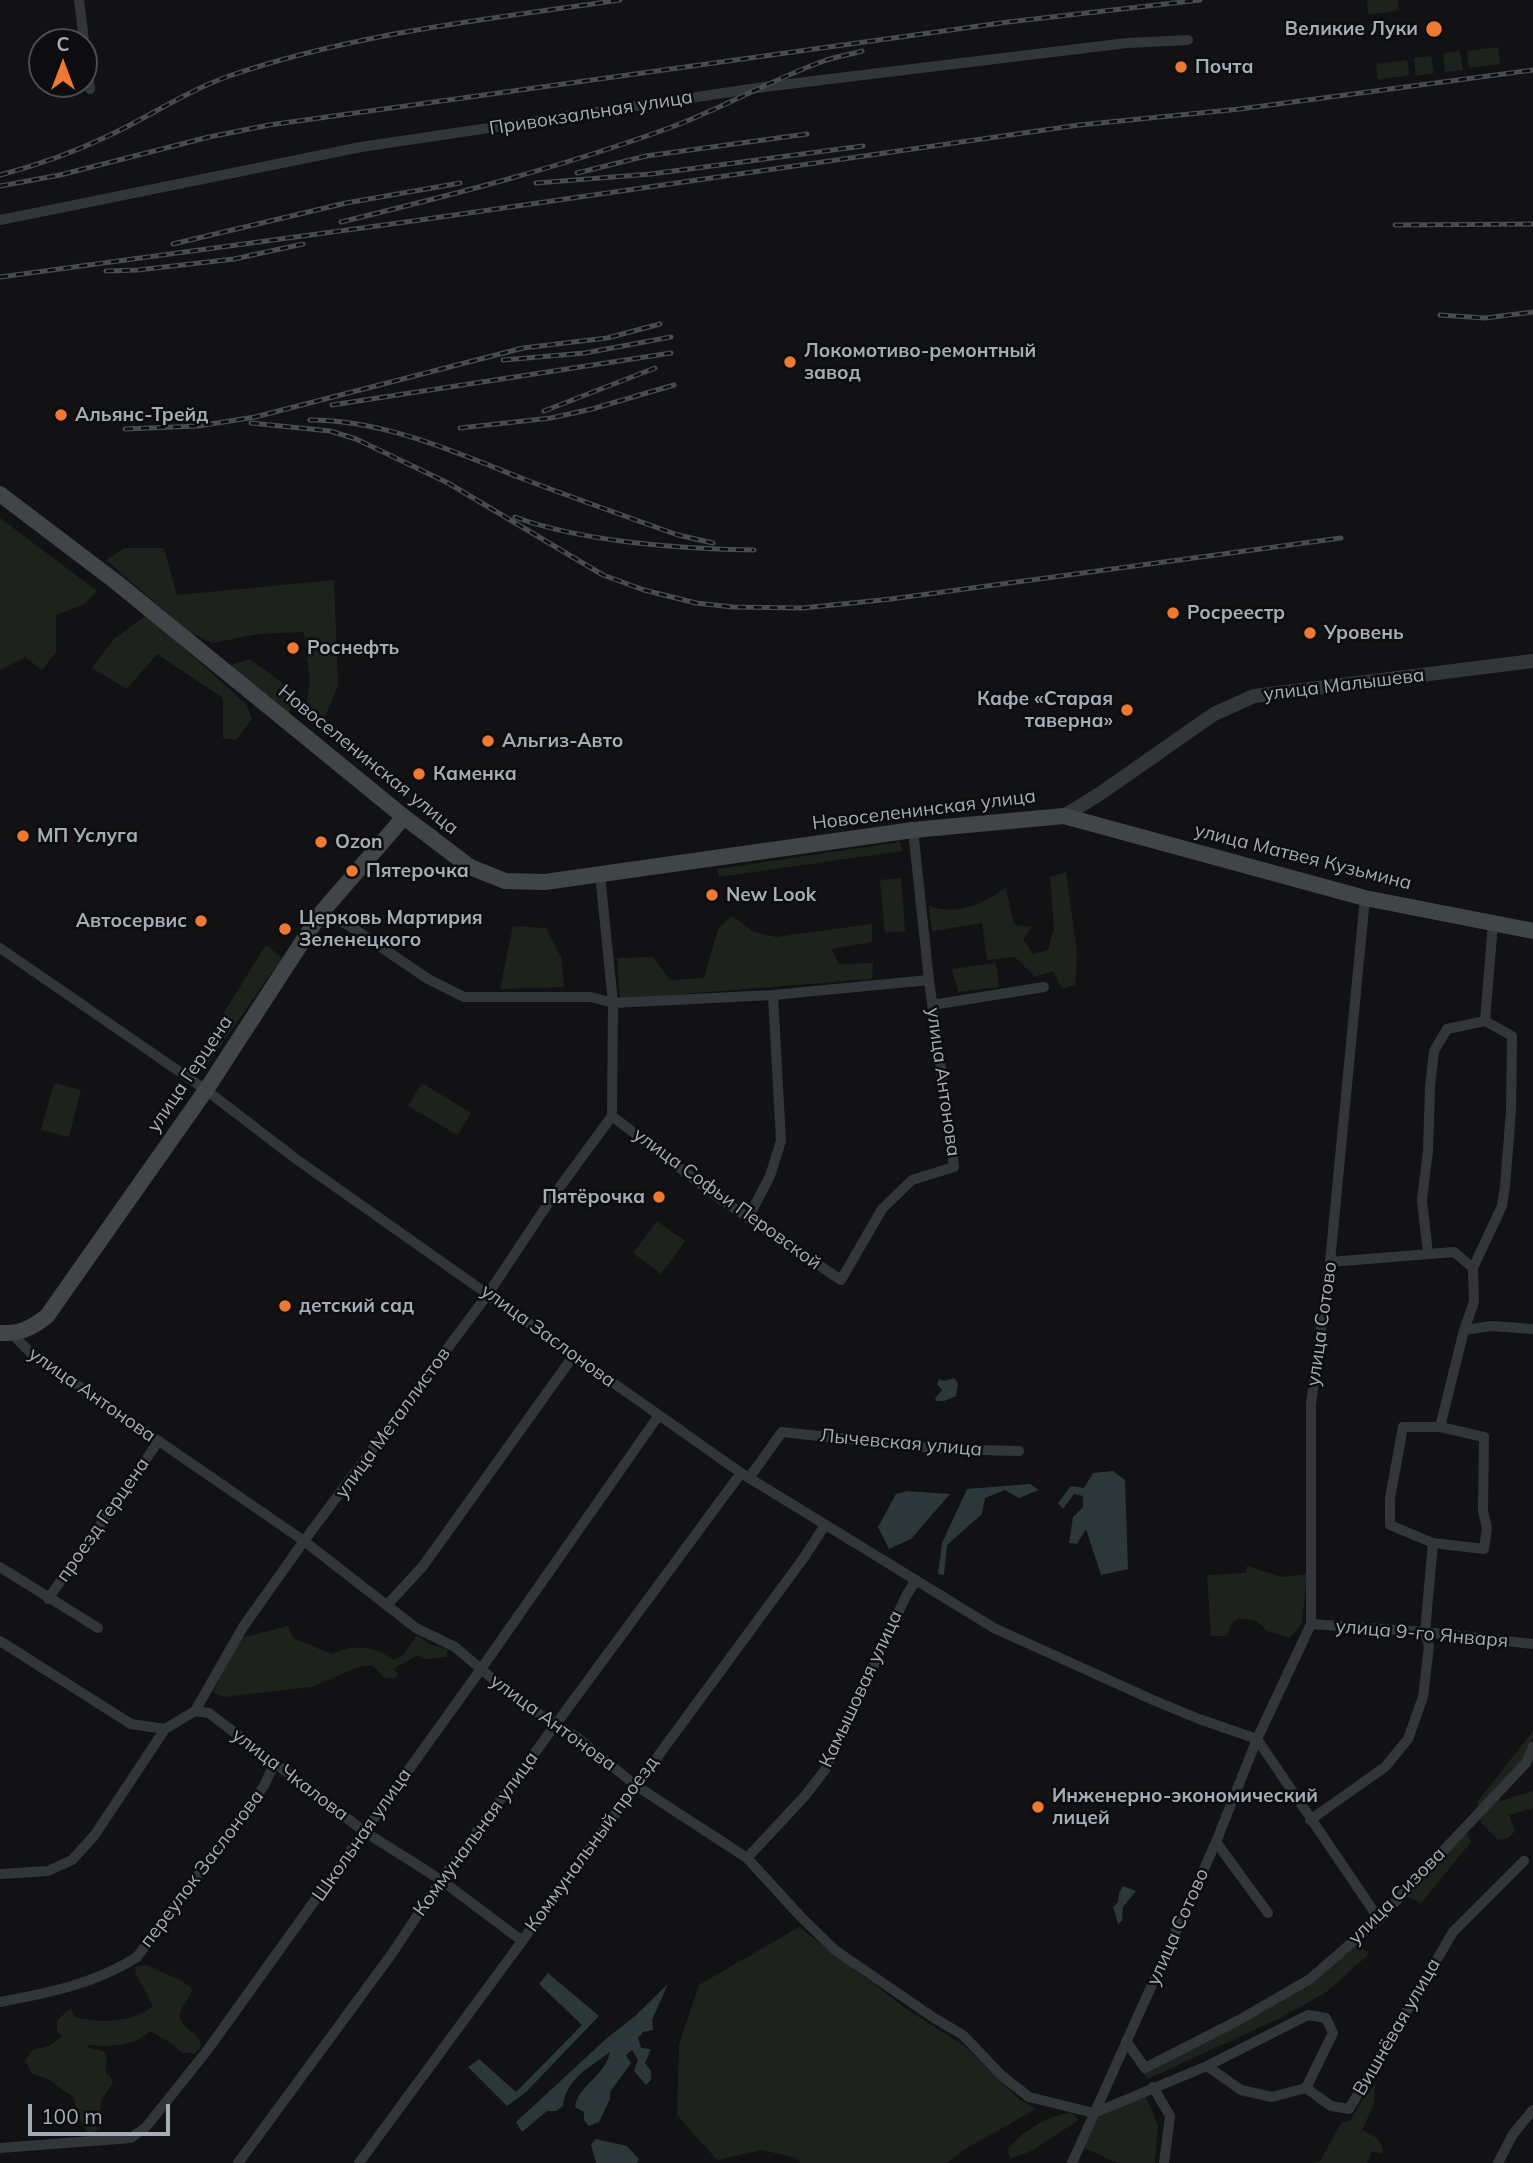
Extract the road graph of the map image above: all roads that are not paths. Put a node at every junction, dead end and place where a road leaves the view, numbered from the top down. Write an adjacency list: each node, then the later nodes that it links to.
1 (79, 0): 2 (street)
2 (82, 28)
3 (1188, 40): 4 (street, Привокзальная улица)
4 (0, 220)
5 (0, 494): 8 (main road, Новоселенинская улица)
6 (1533, 661): 7 (street, улица Малышева)
7 (1064, 816): 9 (main road, Новоселенинская улица); 11 (main road, улица Матвея Кузьмина)
8 (404, 817): 10 (main road, Новоселенинская улица); 12 (main road, улица Герцена)
9 (913, 830): 10 (main road, Новоселенинская улица); 16 (street, улица Антонова)
10 (600, 874): 19 (street)
11 (1365, 898): 13 (main road, улица Матвея Кузьмина); 26 (street, улица Сотово)
12 (321, 913): 19 (street); 22 (main road, улица Герцена)
13 (1493, 923): 14 (main road, улица Матвея Кузьмина); 21 (street)
14 (1533, 931)
15 (0, 947): 22 (street, улица Заслонова)
16 (929, 980): 18 (street); 20 (street, улица Антонова)
17 (1044, 987): 20 (street)
18 (773, 995): 19 (street); 24 (street)
19 (613, 1003): 23 (street)
20 (932, 1005): 28 (street, улица Антонова)
21 (1485, 1021): 25 (street); 27 (street)
22 (206, 1090): 29 (street, улица Заслонова); 32 (main road, улица Герцена)
23 (612, 1116): 24 (street, улица Софьи Перовской); 29 (street, улица Металлистов)
24 (748, 1218): 28 (street, улица Софьи Перовской)
25 (1427, 1254): 26 (street); 27 (street)
26 (1330, 1262): 47 (street, улица Сотово)
27 (1474, 1268): 31 (street)
28 (841, 1280)
29 (488, 1294): 33 (street, улица Заслонова); 41 (street, улица Металлистов)
30 (1533, 1329): 31 (street)
31 (1464, 1330): 35 (street)
32 (6, 1333): 37 (street, улица Антонова)
33 (574, 1355): 34 (street, улица Заслонова); 46 (street)
34 (659, 1415): 39 (street, улица Заслонова); 52 (street, Школьная улица)
35 (1440, 1427): 42 (street); 42 (street)
36 (782, 1432): 38 (street, Лычевская улица); 39 (street, Коммунальная улица)
37 (158, 1442): 41 (street, улица Антонова); 45 (street, проезд Герцена)
38 (1019, 1451)
39 (745, 1475): 40 (street, улица Заслонова); 54 (street, Коммунальная улица)
40 (825, 1525): 44 (street, улица Заслонова); 59 (street, Коммунальный проезд)
41 (304, 1541): 46 (street, улица Антонова); 53 (street, улица Металлистов)
42 (1433, 1543): 49 (street)
43 (0, 1567): 45 (street)
44 (916, 1580): 56 (street, улица Заслонова); 63 (street, Камышовая улица)
45 (48, 1599): 48 (street)
46 (387, 1605): 52 (street, улица Антонова)
47 (1311, 1624): 49 (street, улица 9-го Января); 56 (street, улица Сотово)
48 (98, 1629)
49 (1425, 1632): 51 (street, улица 9-го Января); 60 (street)
50 (0, 1641): 55 (street)
51 (1533, 1644)
52 (481, 1669): 54 (street, улица Антонова); 61 (street, Школьная улица)
53 (195, 1711): 55 (street, улица Металлистов); 58 (street, улица Чкалова)
54 (555, 1724): 59 (street, улица Антонова); 66 (street, Коммунальная улица)
55 (165, 1729): 65 (street, улица Металлистов)
56 (1257, 1739): 60 (street); 62 (street, улица Сотово)
57 (1533, 1747): 68 (street, улица Сизова)
58 (275, 1762): 61 (street, улица Чкалова); 70 (street, переулок Заслонова)
59 (635, 1784): 63 (street, улица Антонова); 69 (street, Коммунальный проезд)
60 (1310, 1820): 68 (street)
61 (365, 1832): 66 (street, улица Чкалова); 77 (street, Школьная улица)
62 (1216, 1842): 67 (street); 71 (street, улица Сотово)
63 (747, 1858): 76 (street, улица Антонова)
64 (1524, 1861): 74 (street, Вишнёвая улица)
65 (0, 1874)
66 (441, 1880): 69 (street, улица Чкалова); 78 (street, Коммунальная улица)
67 (1268, 1913)
68 (1379, 1919): 71 (street, улица Сизова)
69 (521, 1940): 79 (street, Коммунальный проезд)
70 (0, 2002)
71 (1126, 2041): 76 (street, улица Сотово)
72 (1207, 2066): 73 (street); 74 (street); 74 (street)
73 (1153, 2087): 76 (street); 81 (street)
74 (1306, 2088)
75 (1533, 2110): 82 (street)
76 (1094, 2113): 80 (street, улица Сотово)
77 (0, 2148)
78 (237, 2163)
79 (359, 2163)
80 (1072, 2163)
81 (1164, 2163)
82 (1498, 2163)

